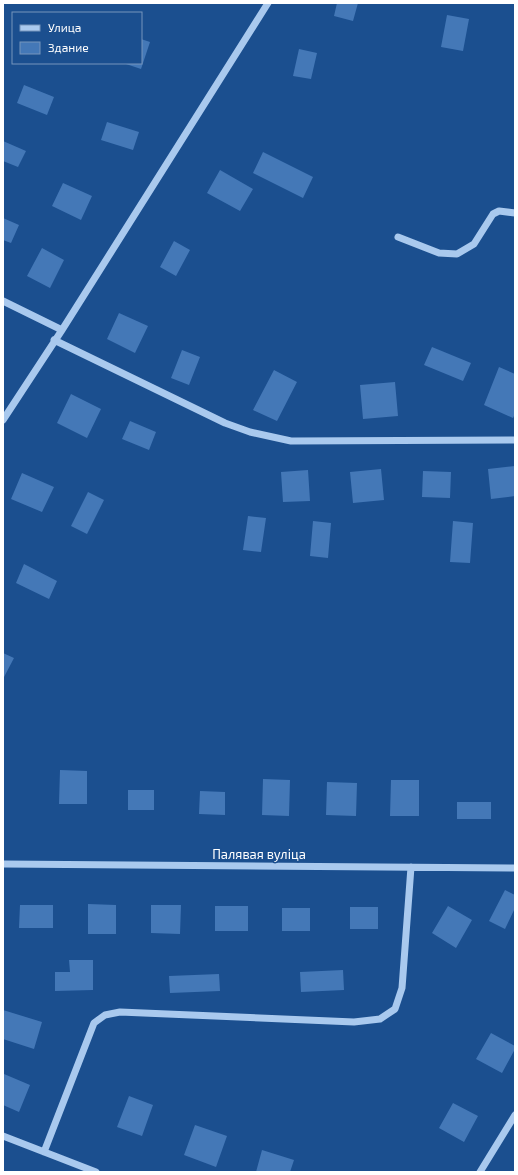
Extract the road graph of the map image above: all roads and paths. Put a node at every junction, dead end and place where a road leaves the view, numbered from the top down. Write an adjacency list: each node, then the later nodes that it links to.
1 (268, 3): 5 (street)
2 (515, 213): 3 (street)
3 (398, 237)
4 (3, 301): 5 (street)
5 (62, 330): 6 (street)
6 (54, 340): 7 (street); 8 (street)
7 (3, 420)
8 (515, 440)
9 (3, 864): 10 (street, Палявая вуліца)
10 (411, 867): 11 (street, Палявая вуліца); 14 (street)
11 (515, 868)
12 (515, 1115): 16 (street)
13 (3, 1136): 14 (street)
14 (44, 1152): 15 (street)
15 (96, 1172)
16 (480, 1172)

